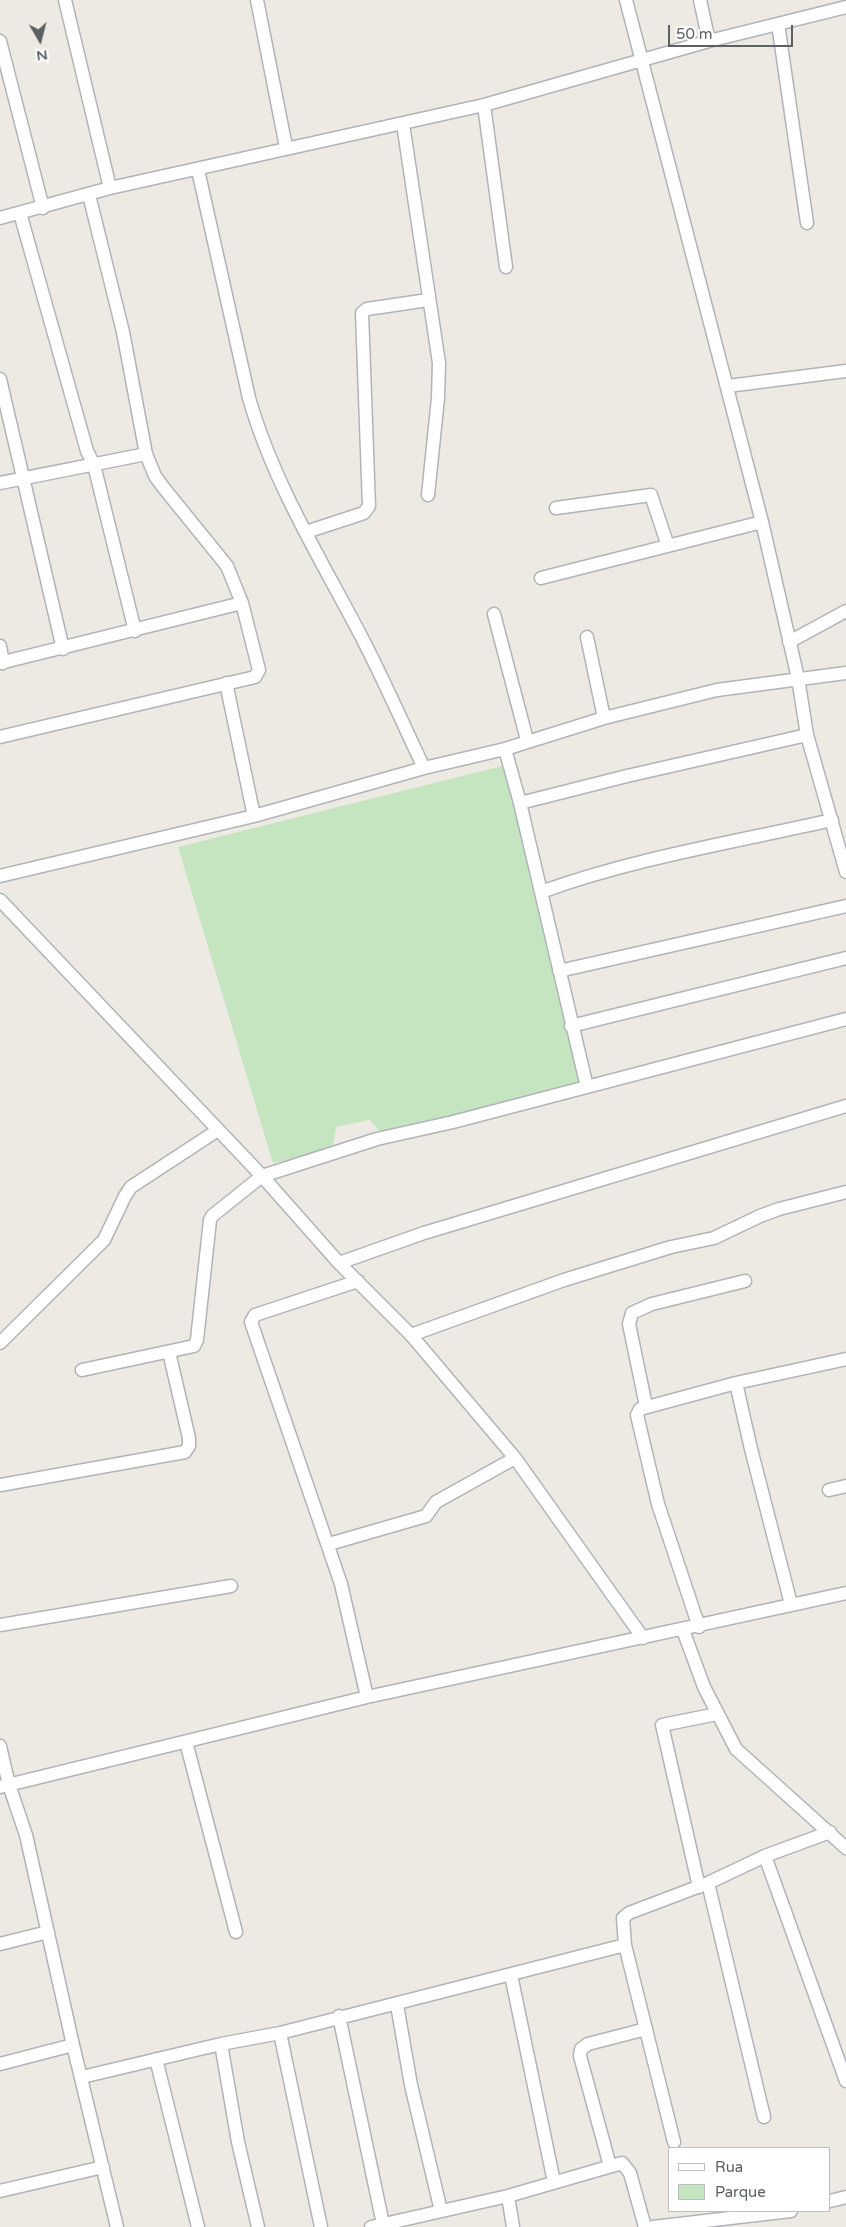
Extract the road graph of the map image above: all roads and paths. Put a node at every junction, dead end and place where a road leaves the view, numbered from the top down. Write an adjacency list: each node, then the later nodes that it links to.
1 (65, 0): 14 (street)
2 (257, 0): 12 (street)
3 (626, 0): 9 (street)
4 (700, 0): 8 (street)
5 (846, 7): 6 (street)
6 (778, 24): 8 (street); 19 (street)
7 (0, 41): 16 (street)
8 (709, 41): 9 (street)
9 (642, 62): 10 (street); 24 (street)
10 (484, 104): 11 (street); 20 (street)
11 (403, 124): 12 (street); 21 (street)
12 (286, 147): 13 (street)
13 (198, 170): 14 (street); 32 (street)
14 (110, 188): 15 (street)
15 (89, 195): 16 (street); 25 (street)
16 (43, 208): 17 (street)
17 (20, 213): 18 (street); 26 (street)
18 (0, 218)
19 (807, 223)
20 (506, 267)
21 (428, 300): 29 (street); 32 (street)
22 (846, 371): 24 (street)
23 (0, 379): 27 (street)
24 (728, 386): 31 (street)
25 (146, 454): 26 (street); 35 (street)
26 (94, 465): 27 (street); 38 (street)
27 (24, 478): 28 (street); 42 (street)
28 (0, 483)
29 (428, 495)
30 (556, 508): 33 (street)
31 (762, 522): 33 (street); 40 (street)
32 (306, 532): 52 (street)
33 (668, 546): 34 (street)
34 (541, 578)
35 (242, 603): 38 (street); 46 (street)
36 (846, 611): 40 (street)
37 (494, 614): 50 (street)
38 (135, 631): 42 (street)
39 (587, 637): 47 (street)
40 (789, 642): 45 (street)
41 (0, 646): 43 (street)
42 (63, 649): 43 (street)
43 (2, 663)
44 (846, 673): 45 (street)
45 (798, 678): 47 (street); 48 (street)
46 (226, 683): 49 (street); 54 (street)
47 (604, 718): 50 (street)
48 (807, 735): 53 (street); 55 (street)
49 (0, 737)
50 (527, 740): 51 (street)
51 (505, 749): 52 (street); 53 (street)
52 (424, 768): 54 (street)
53 (520, 803): 58 (street)
54 (254, 816): 57 (street)
55 (832, 820): 56 (street); 58 (street)
56 (846, 872)
57 (0, 876)
58 (541, 892): 62 (street)
59 (0, 900): 67 (street)
60 (846, 906): 62 (street)
61 (846, 958): 64 (street)
62 (559, 971): 64 (street)
63 (846, 1019): 65 (street)
64 (571, 1026): 65 (street)
65 (587, 1087): 68 (street)
66 (846, 1106): 70 (street)
67 (218, 1130): 68 (street); 74 (street)
68 (262, 1176): 70 (street); 75 (street)
69 (846, 1192): 73 (street)
70 (339, 1263): 71 (street)
71 (358, 1281): 73 (street); 84 (street)
72 (745, 1281): 79 (street)
73 (412, 1335): 80 (street)
74 (0, 1343)
75 (169, 1352): 77 (street); 81 (street)
76 (846, 1359): 78 (street)
77 (82, 1370)
78 (736, 1383): 79 (street); 87 (street)
79 (646, 1406): 89 (street)
80 (515, 1458): 84 (street); 91 (street)
81 (0, 1485)
82 (846, 1486): 83 (street)
83 (829, 1490)
84 (328, 1544): 92 (street)
85 (231, 1586): 88 (street)
86 (846, 1593): 87 (street)
87 (791, 1604): 89 (street)
88 (0, 1625)
89 (699, 1627): 90 (street)
90 (683, 1630): 91 (street); 93 (street)
91 (643, 1638): 92 (street)
92 (367, 1697): 94 (street)
93 (717, 1714): 97 (street); 100 (street)
94 (186, 1742): 96 (street); 102 (street)
95 (0, 1746): 96 (street)
96 (5, 1786): 101 (street)
97 (830, 1832): 98 (street); 99 (street)
98 (846, 1848)
99 (765, 1856): 100 (street); 115 (street)
100 (703, 1885): 104 (street); 116 (street)
101 (48, 1932): 103 (street); 111 (street)
102 (236, 1932)
103 (0, 1944)
104 (625, 1945): 105 (street); 108 (street)
105 (511, 1975): 106 (street); 120 (street)
106 (396, 2005): 107 (street); 125 (street)
107 (339, 2016): 109 (street); 128 (street)
108 (646, 2029): 117 (street); 118 (street)
109 (280, 2033): 110 (street); 132 (street)
110 (221, 2044): 112 (street); 131 (street)
111 (73, 2045): 113 (street); 114 (street)
112 (156, 2060): 114 (street); 130 (street)
113 (0, 2064)
114 (82, 2077): 119 (street)
115 (846, 2081)
116 (764, 2117)
117 (674, 2142)
118 (610, 2166): 120 (street); 134 (street)
119 (102, 2167): 121 (street); 129 (street)
120 (554, 2182): 122 (street)
121 (0, 2191)
122 (508, 2196): 125 (street); 133 (street)
123 (846, 2197): 124 (street)
124 (831, 2201)
125 (441, 2211): 127 (street)
126 (782, 2212): 135 (street)
127 (399, 2224): 128 (street)
128 (377, 2226)
129 (117, 2227)
130 (198, 2227)
131 (258, 2227)
132 (322, 2227)
133 (514, 2227)
134 (645, 2227)
135 (653, 2227)

